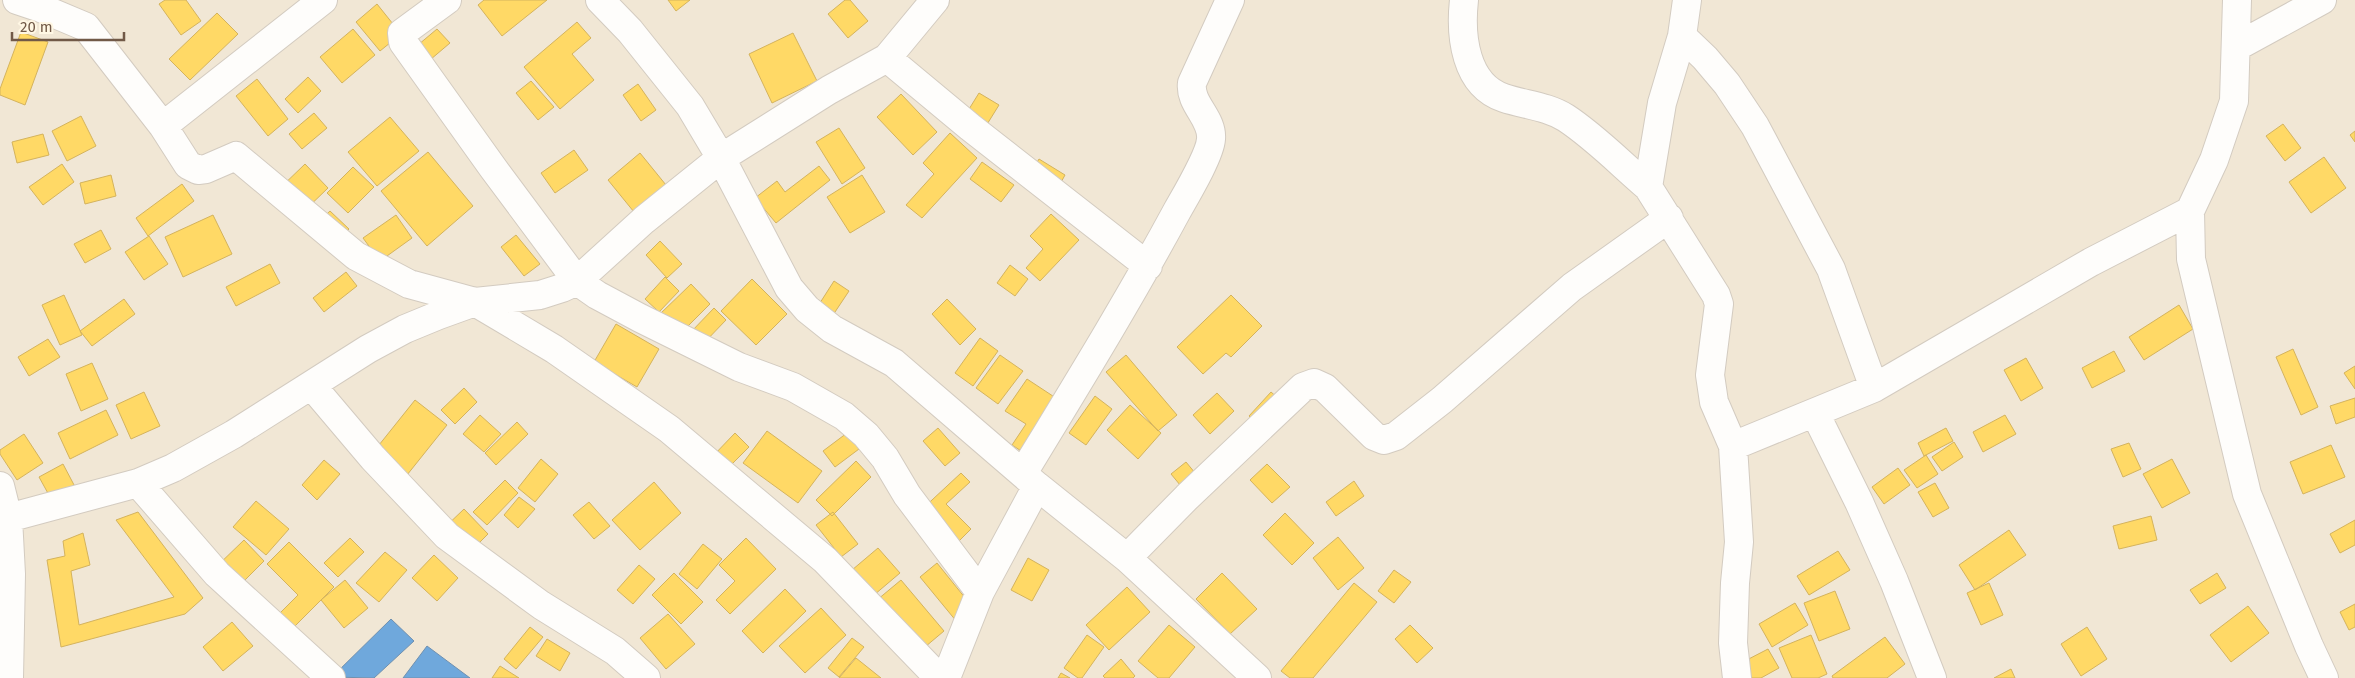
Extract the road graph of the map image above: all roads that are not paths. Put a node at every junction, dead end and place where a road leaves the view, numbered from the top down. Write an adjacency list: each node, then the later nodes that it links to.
1 (17, 0): 14 (street)
2 (323, 0): 14 (street)
3 (446, 0): 20 (street)
4 (600, 0): 15 (street)
5 (935, 0): 13 (street)
6 (1230, 0): 19 (street)
7 (1464, 0): 16 (street)
8 (1687, 0): 11 (street)
9 (2237, 0): 12 (street)
10 (2322, 0): 12 (street)
11 (1682, 36): 16 (street); 23 (street)
12 (2236, 47): 17 (street)
13 (887, 58): 15 (street); 19 (street)
14 (163, 126): 21 (street)
15 (721, 158): 20 (street); 26 (street)
16 (1648, 187): 18 (street)
17 (2190, 211): 23 (street); 40 (street)
18 (1669, 218): 25 (street); 30 (street)
19 (1148, 266): 26 (street)
20 (577, 280): 21 (street); 31 (street)
21 (475, 302): 22 (street); 36 (street)
22 (312, 386): 27 (street); 35 (street)
23 (1874, 388): 24 (street)
24 (1815, 414): 25 (street); 39 (street)
25 (1733, 446): 32 (street)
26 (1030, 479): 30 (street); 31 (street)
27 (138, 483): 29 (street); 34 (street)
28 (0, 486): 29 (street)
29 (4, 518): 33 (street)
30 (1127, 558): 38 (street)
31 (980, 592): 37 (street)
32 (1734, 677)
33 (9, 678)
34 (331, 678)
35 (646, 678)
36 (939, 678)
37 (946, 678)
38 (1257, 678)
39 (1932, 678)
40 (2324, 678)

